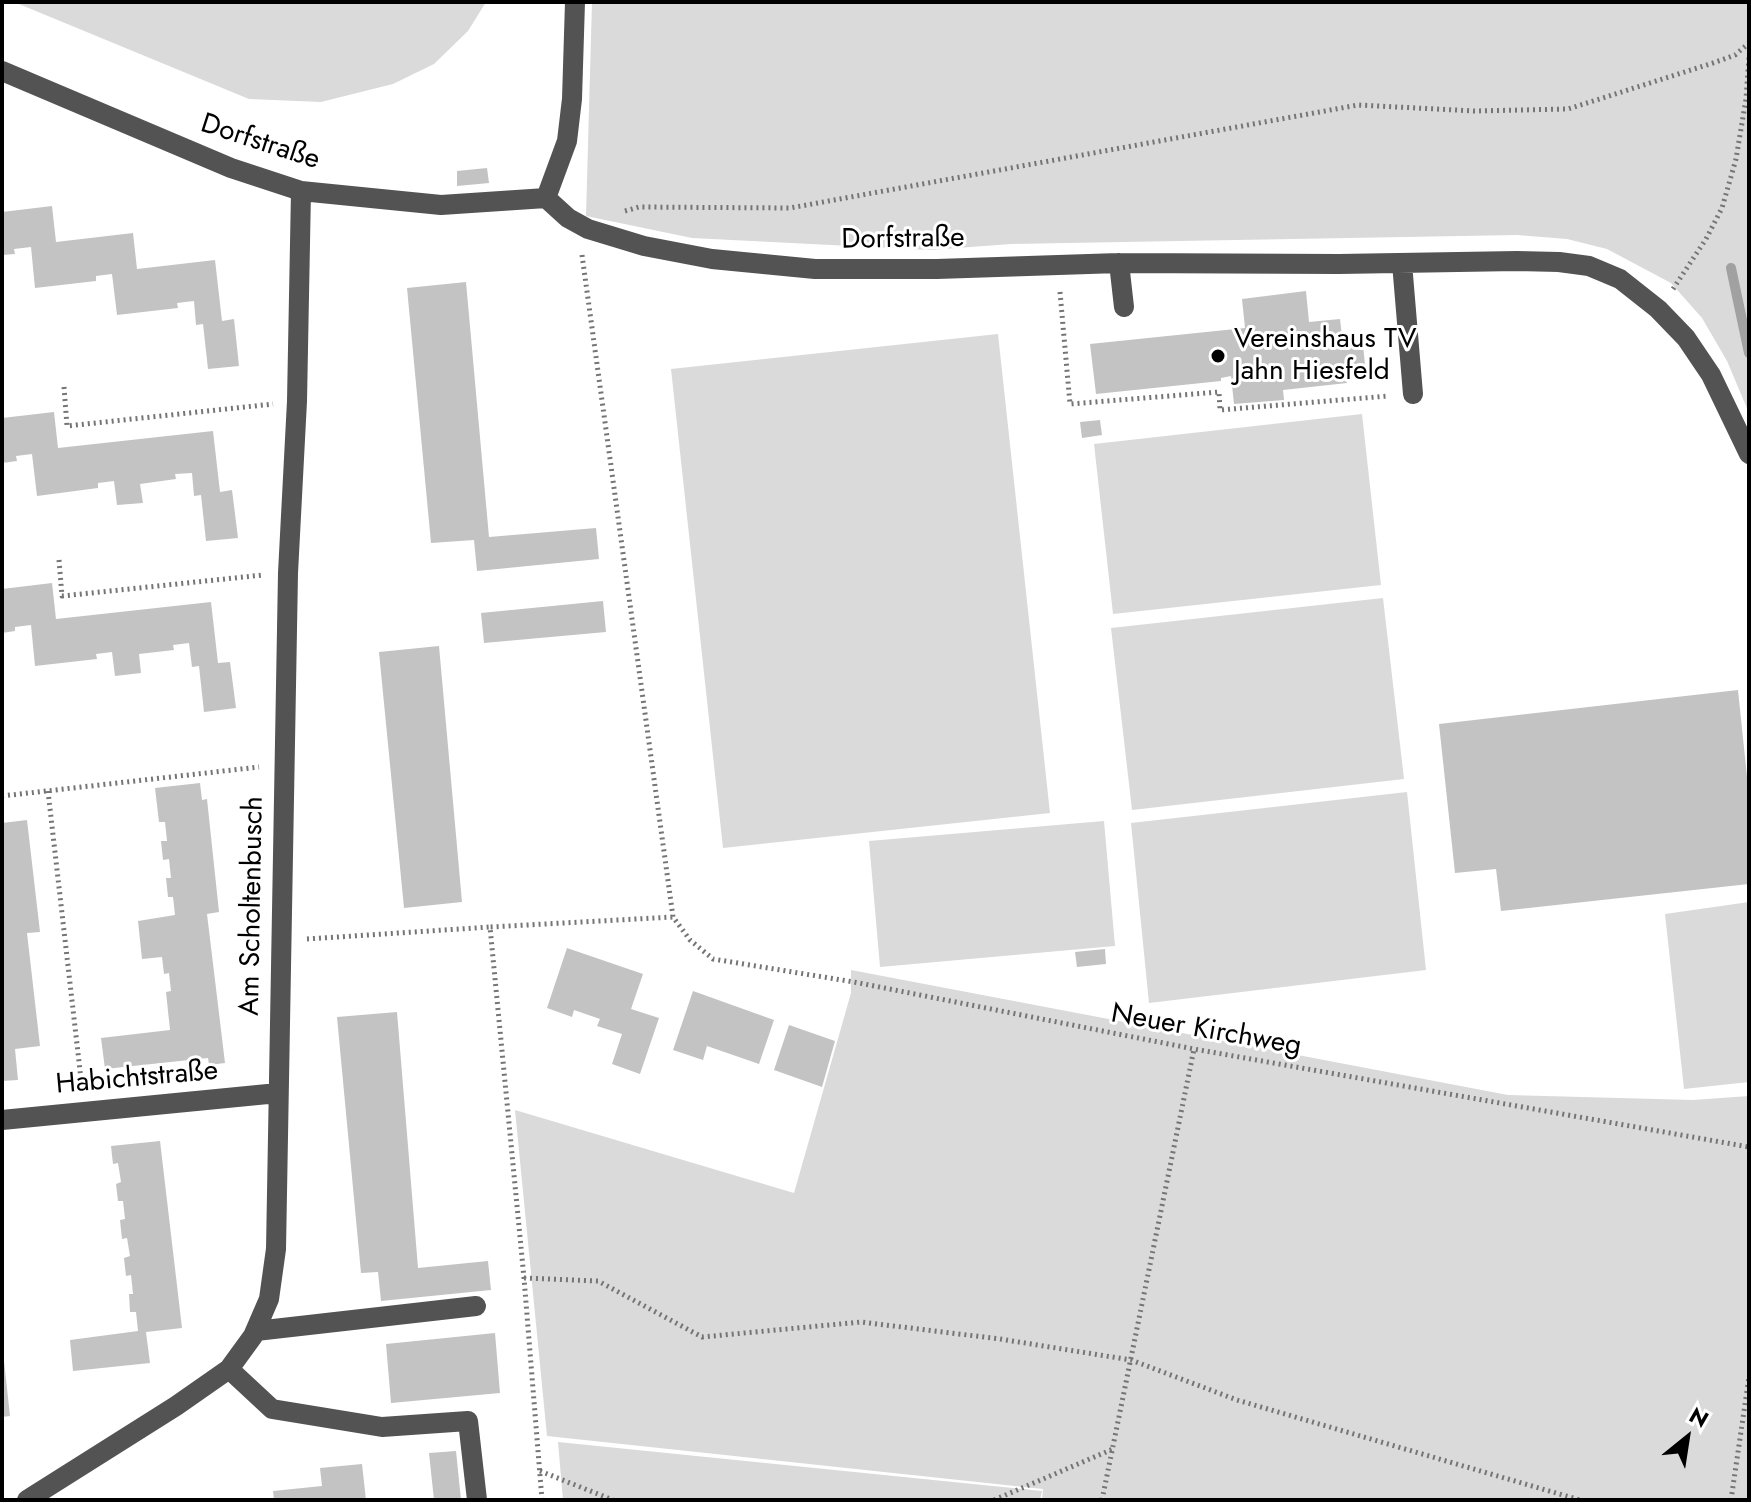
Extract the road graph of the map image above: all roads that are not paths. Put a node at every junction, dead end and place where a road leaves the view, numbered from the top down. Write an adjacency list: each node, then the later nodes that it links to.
1 (575, 2): 4 (street)
2 (2, 71): 3 (street, Dorfstraße)
3 (301, 191): 4 (street, Dorfstraße); 10 (street, Am Scholtenbusch)
4 (546, 198): 5 (street, Dorfstraße)
5 (1119, 263): 6 (street, Dorfstraße); 7 (street)
6 (1402, 263): 8 (street); 9 (street, Dorfstraße)
7 (1124, 307)
8 (1413, 394)
9 (1748, 449)
10 (278, 1093): 11 (street, Habichtstraße); 13 (street, Am Scholtenbusch)
11 (2, 1120)
12 (476, 1306): 13 (street)
13 (256, 1331): 14 (street, Am Scholtenbusch)
14 (229, 1369): 15 (street, Am Scholtenbusch); 16 (street)
15 (27, 1500)
16 (477, 1500)

